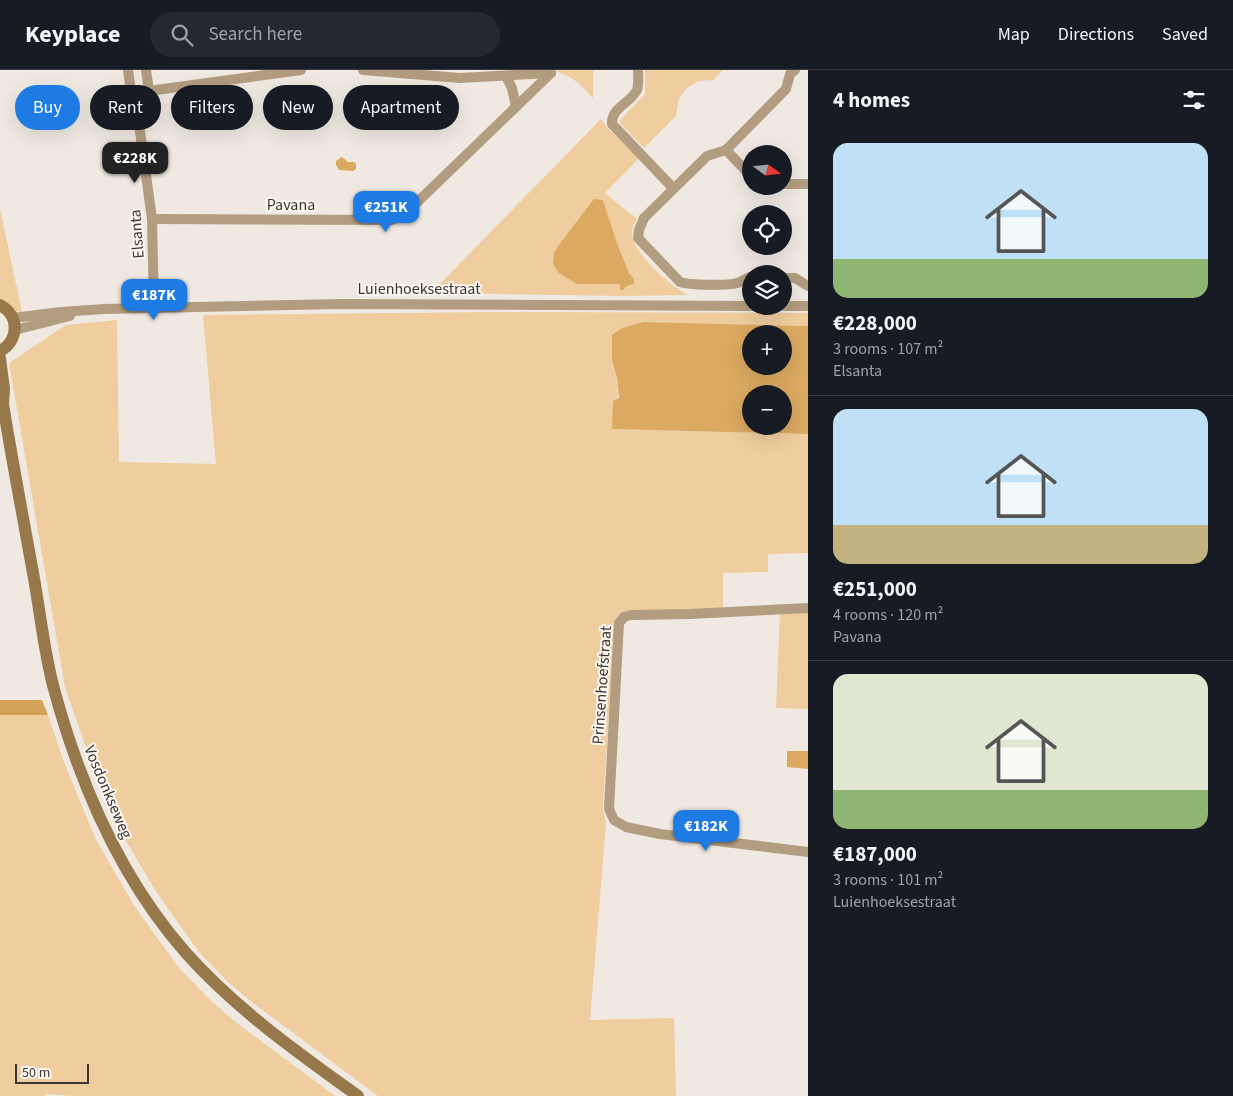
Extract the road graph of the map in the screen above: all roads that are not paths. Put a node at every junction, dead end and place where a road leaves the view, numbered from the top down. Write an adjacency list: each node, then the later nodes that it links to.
1 (128, 70): 8 (street, Elsanta)
2 (146, 70): 9 (street)
3 (301, 70): 10 (street)
4 (363, 70): 7 (street)
5 (638, 70): 17 (street)
6 (795, 70): 13 (street)
7 (506, 76): 11 (street); 11 (street, Pavana)
8 (131, 85)
9 (148, 85)
10 (161, 89)
11 (516, 107): 18 (street, Pavana)
12 (140, 130): 18 (street, Elsanta)
13 (726, 150): 14 (street); 17 (street)
14 (742, 167)
15 (792, 184): 16 (street)
16 (808, 184)
17 (673, 188): 20 (street)
18 (152, 219): 26 (street, Elsanta)
19 (792, 278): 21 (street)
20 (742, 280)
21 (808, 286)
22 (0, 305): 27 (main road)
23 (742, 306): 26 (street, Luienhoeksestraat)
24 (792, 306): 25 (street)
25 (808, 306)
26 (154, 308): 27 (street, Luienhoeksestraat)
27 (14, 324): 28 (main road)
28 (0, 351)
29 (0, 358): 30 (main road, Vosdonkseweg)
30 (1, 402): 33 (main road, Vosdonkseweg)
31 (808, 608): 32 (street, Prinsenhoefstraat)
32 (808, 852)
33 (358, 1096)

